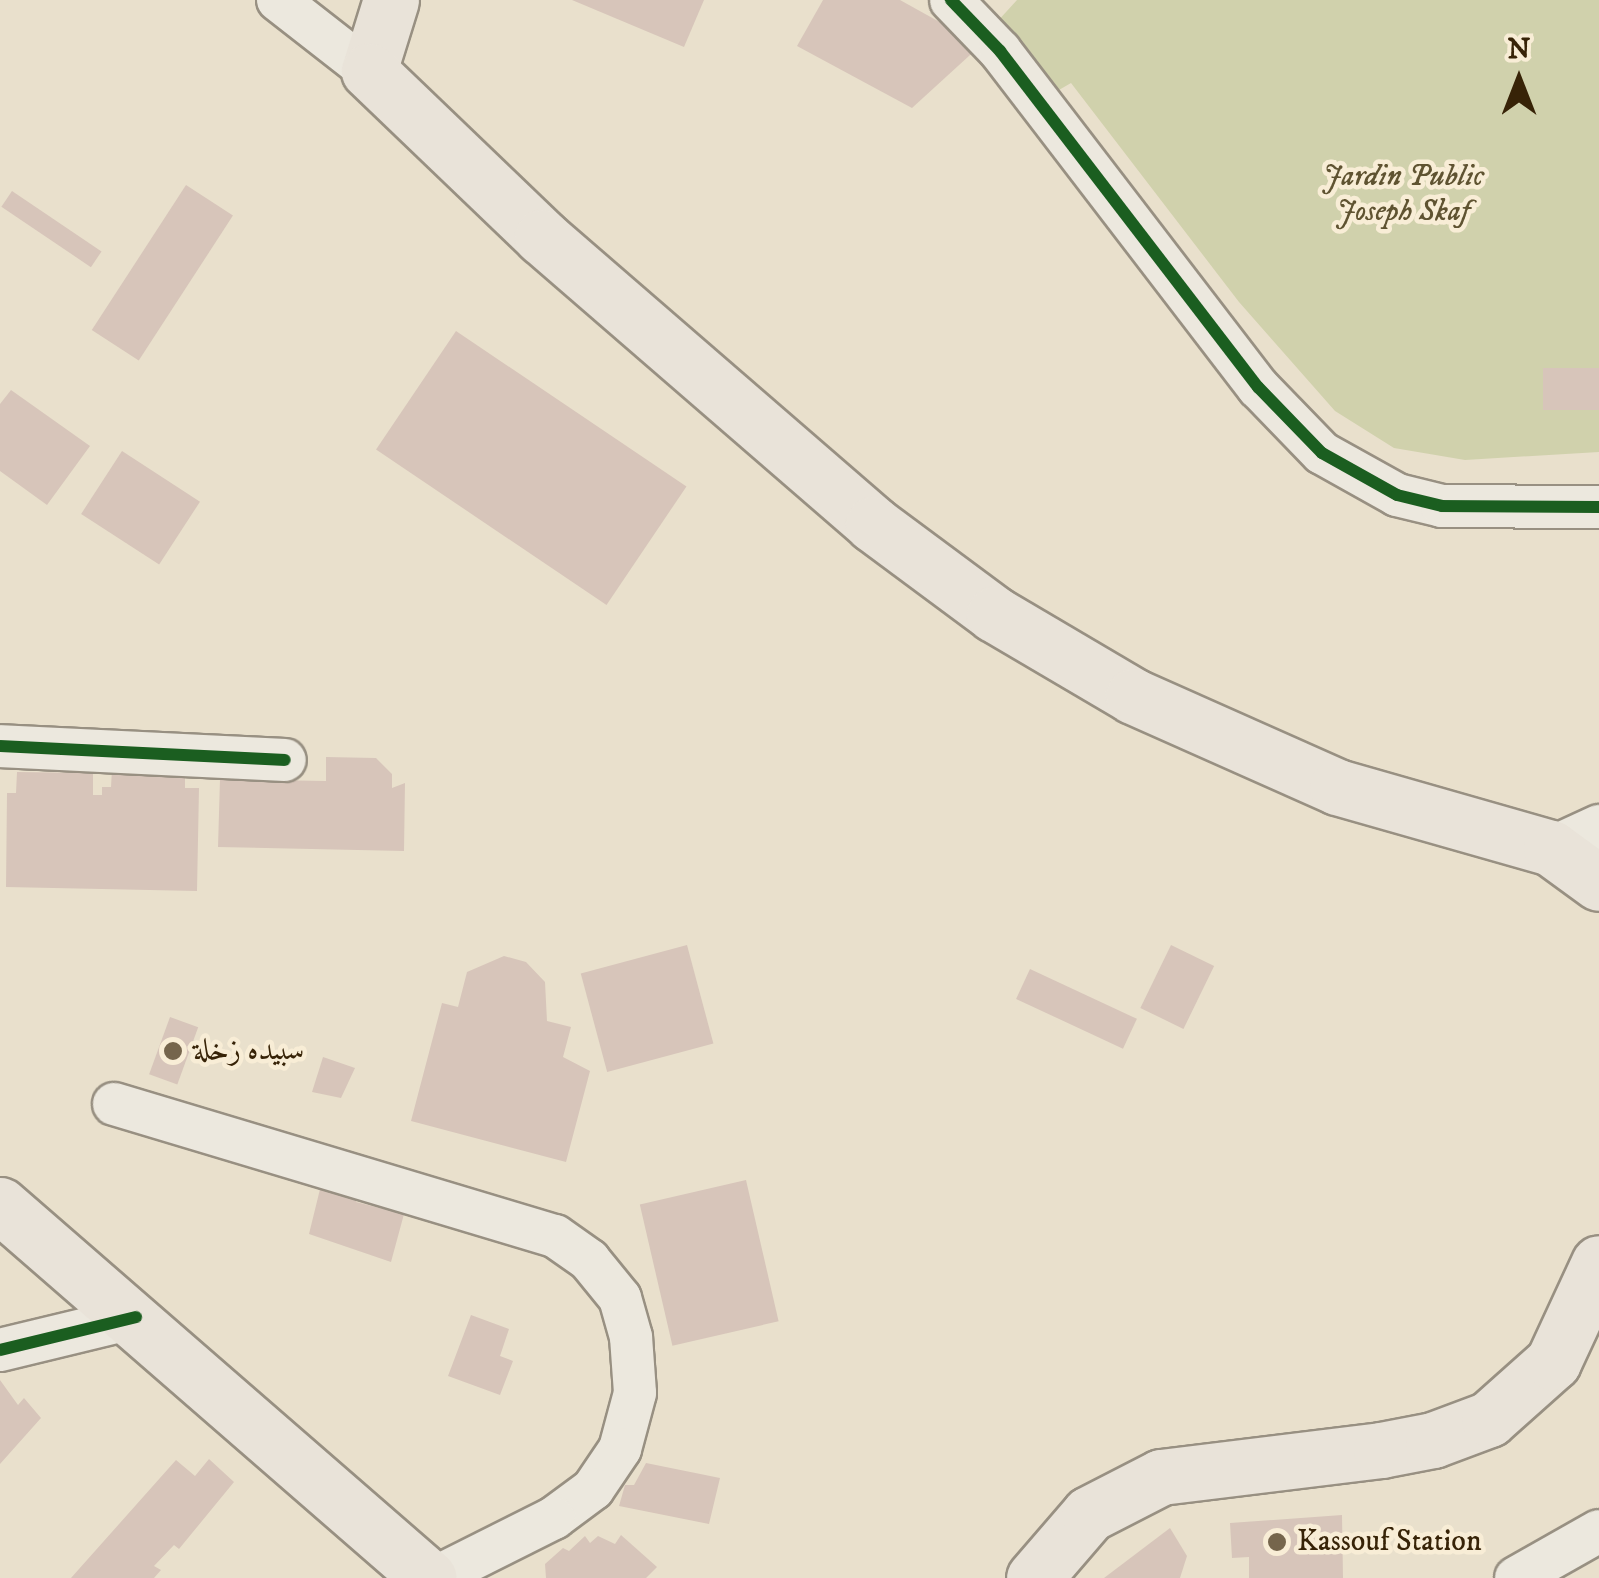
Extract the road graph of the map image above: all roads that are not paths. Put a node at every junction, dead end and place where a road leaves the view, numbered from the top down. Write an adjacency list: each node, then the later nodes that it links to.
1 (278, 0): 4 (street)
2 (391, 0): 4 (highway)
3 (951, 0): 5 (street)
4 (368, 71): 8 (highway)
5 (1597, 506)
6 (0, 746): 7 (street)
7 (285, 760)
8 (1575, 837): 9 (highway)
9 (1599, 883)
10 (114, 1104): 16 (street)
11 (0, 1206): 13 (highway)
12 (1599, 1263): 17 (highway)
13 (136, 1317): 14 (street); 16 (highway)
14 (0, 1350)
15 (1599, 1530): 18 (street)
16 (432, 1578)
17 (1034, 1578)
18 (1516, 1578)

